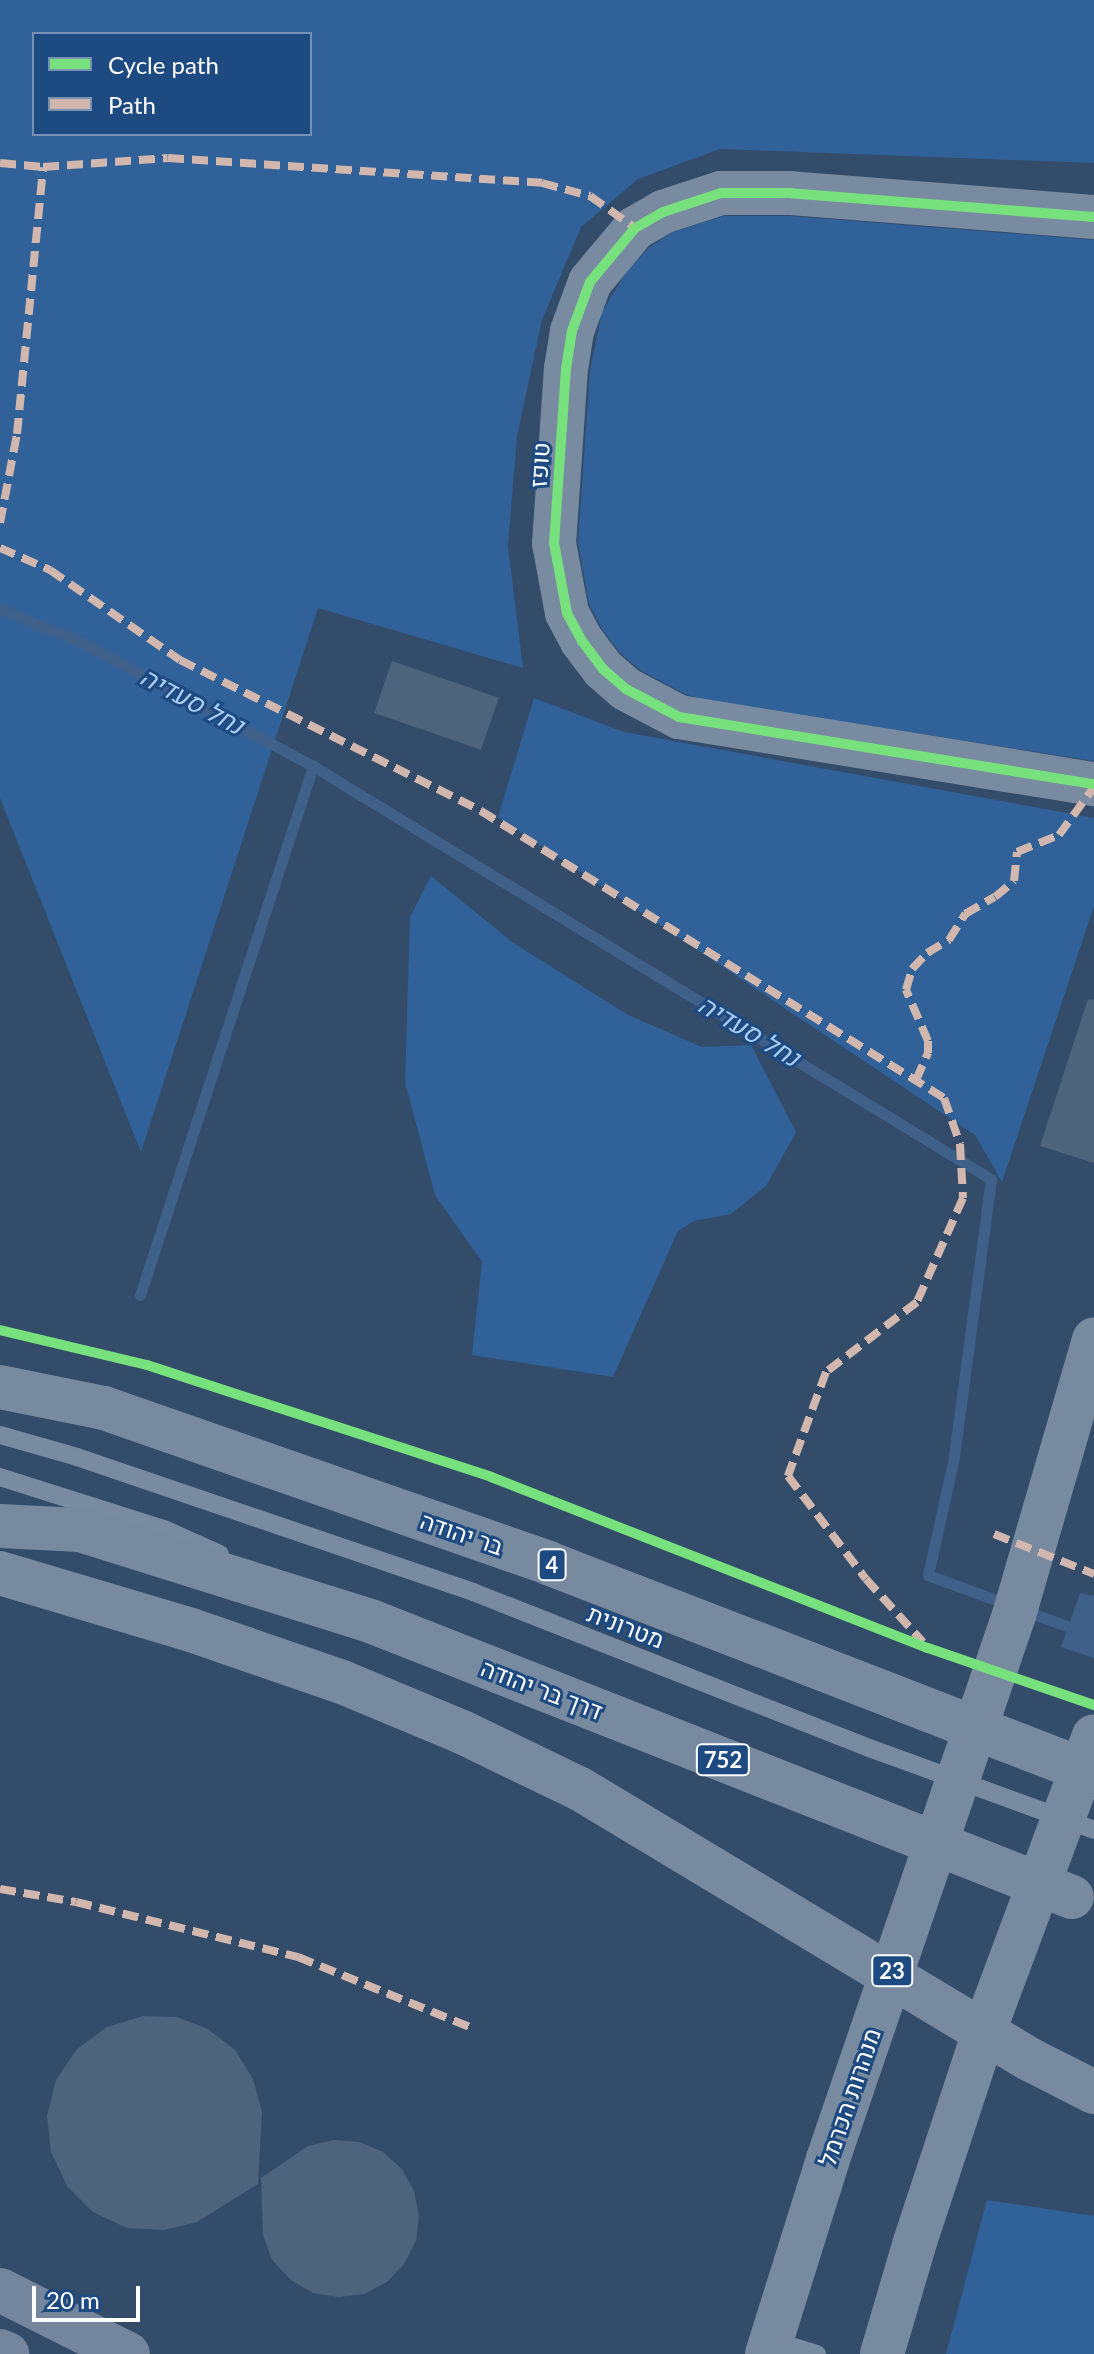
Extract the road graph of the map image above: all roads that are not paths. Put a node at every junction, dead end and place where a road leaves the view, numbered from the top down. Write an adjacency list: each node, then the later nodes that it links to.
1 (1094, 217): 2 (street, טופז)
2 (1094, 784)
3 (1094, 1339): 16 (highway, מנהרות הכרמל / 23, bridge)
4 (0, 1387): 11 (highway, בר יהודה / 4)
5 (0, 1435): 12 (lane, מטרונית)
6 (0, 1477): 9 (lane)
7 (0, 1526): 9 (highway, דרך בר יהודה)
8 (0, 1573): 14 (highway)
9 (373, 1622): 13 (highway, דרך בר יהודה / 752)
10 (1094, 1736): 21 (highway, bridge)
11 (1094, 1774)
12 (1094, 1830)
13 (1083, 1901)
14 (1094, 2092)
15 (0, 2290): 19 (main road)
16 (770, 2347): 20 (lane)
17 (0, 2351): 18 (main road)
18 (7, 2354)
19 (128, 2354)
20 (817, 2354)
21 (882, 2354)

